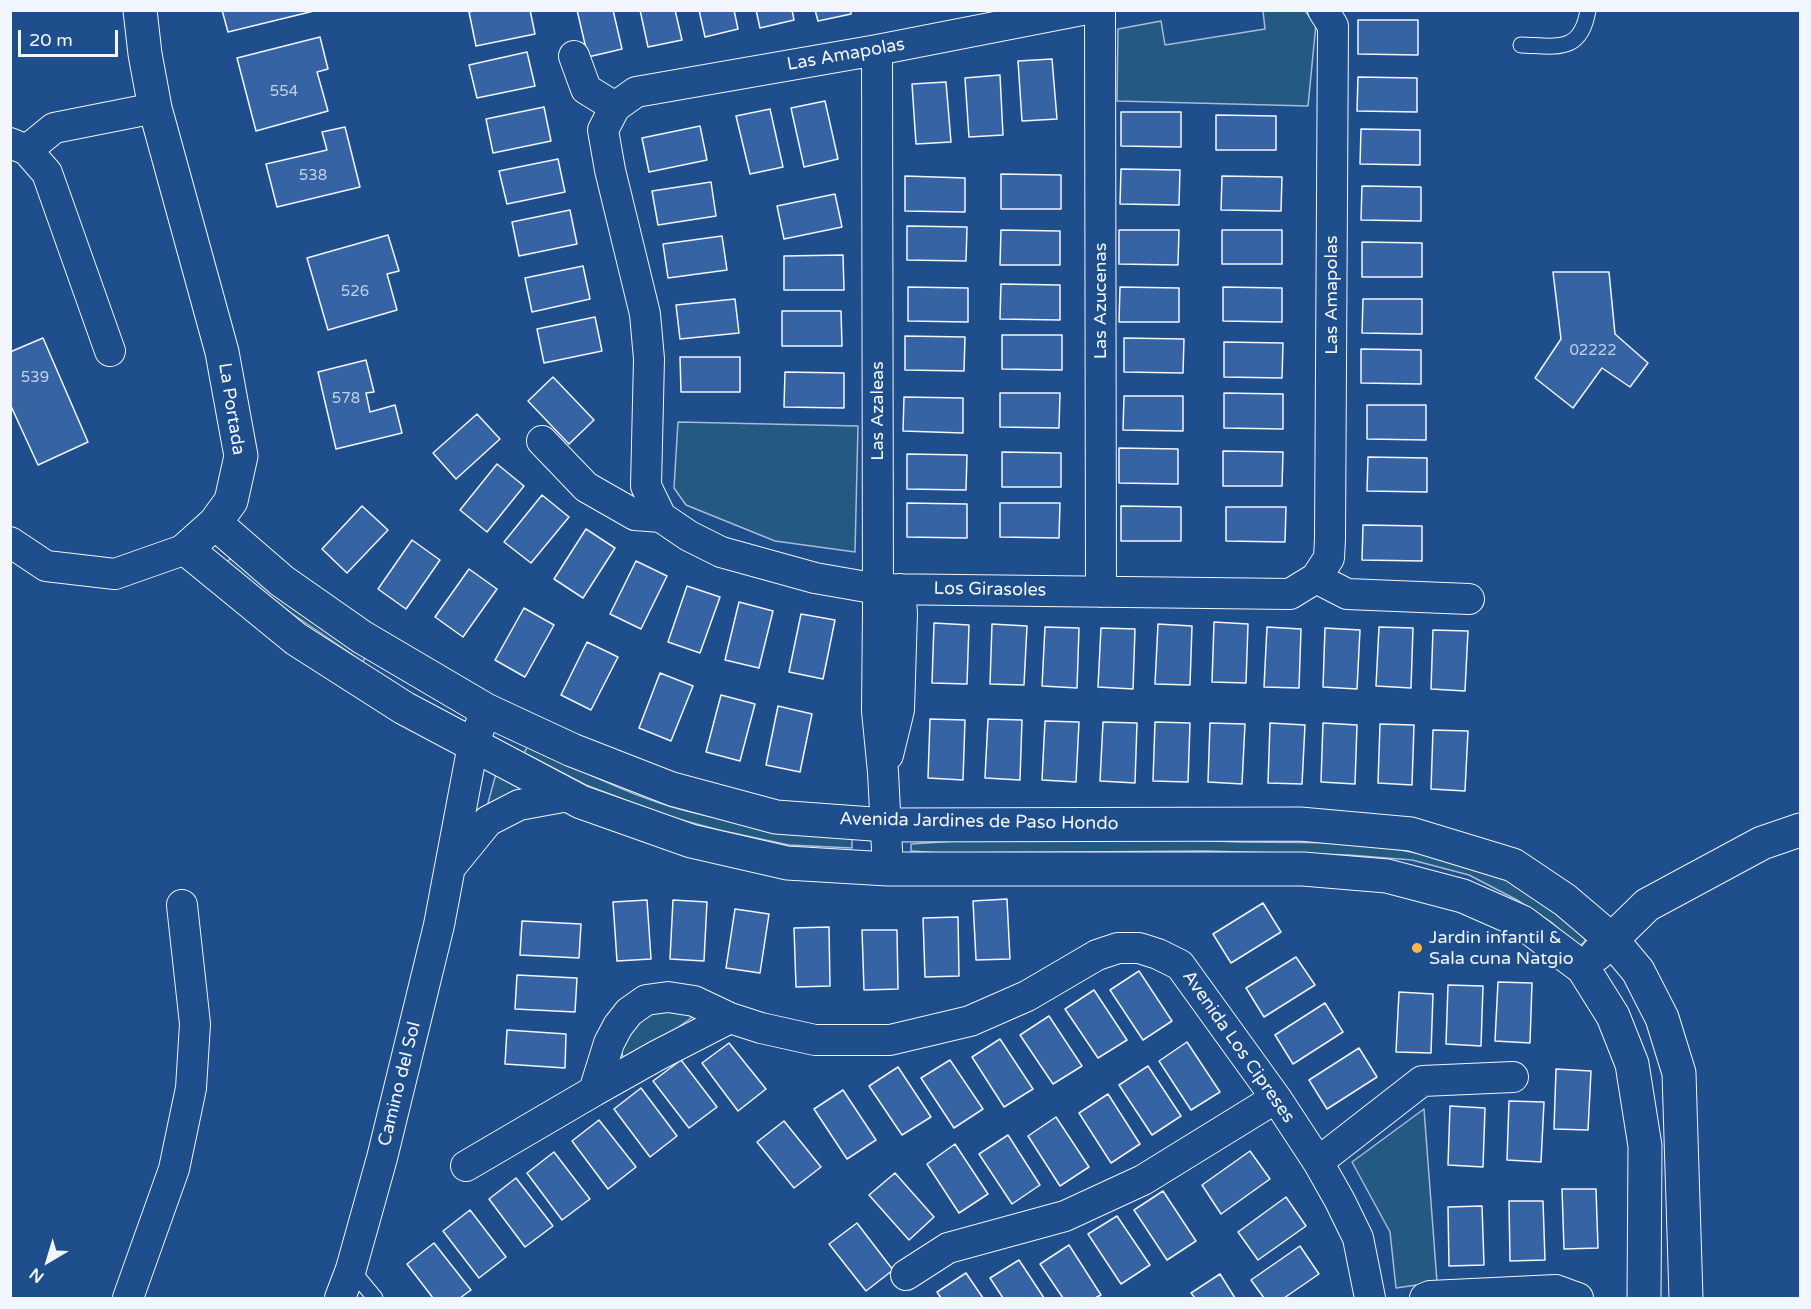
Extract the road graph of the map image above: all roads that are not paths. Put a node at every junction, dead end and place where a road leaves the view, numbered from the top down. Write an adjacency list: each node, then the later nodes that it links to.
1 (140, 10): 10 (street, La Portada)
2 (1082, 10): 7 (street, Las Amapolas)
3 (1100, 10): 20 (street, Las Azucenas)
4 (1323, 10): 18 (street, Las Amapolas)
5 (1588, 10): 6 (lane)
6 (1521, 45)
7 (878, 50): 9 (street, Las Amapolas); 19 (street, Las Azaleas)
8 (573, 56): 9 (street)
9 (615, 107): 14 (street)
10 (155, 108): 11 (street); 15 (street, La Portada)
11 (19, 147): 12 (street)
12 (110, 351)
13 (542, 441): 14 (street, Los Girasoles)
14 (661, 517): 19 (street, Los Girasoles)
15 (215, 523): 17 (street, La Portada); 22 (street, Avenida Jardines de Paso Hondo)
16 (10, 542): 17 (street, La Portada)
17 (186, 549): 23 (street)
18 (1316, 578): 20 (street, Los Girasoles); 21 (street)
19 (889, 589): 20 (street, Los Girasoles); 25 (street, Las Azaleas)
20 (1101, 591)
21 (1469, 599)
22 (486, 710): 23 (street, Camino del Sol); 25 (street, Avenida Jardines de Paso Hondo)
23 (473, 745): 24 (street); 29 (street, Camino del Sol)
24 (568, 796): 29 (street, Camino del Sol); 30 (street)
25 (886, 825): 30 (street, Las Azaleas); 32 (street, Avenida Jardines de Paso Hondo)
26 (1800, 830): 28 (street)
27 (1800, 849): 28 (street)
28 (1739, 855): 32 (street)
29 (451, 866): 40 (street, Camino del Sol)
30 (888, 869): 33 (street)
31 (182, 905): 43 (street)
32 (1612, 940): 33 (street); 42 (street, Avenida Jardines de Paso Hondo)
33 (1583, 968): 49 (street)
34 (730, 1018): 36 (street); 36 (street, Avenida Los Cipreses); 37 (street, Avenida Los Cipreses)
35 (1513, 1077): 38 (street)
36 (594, 1091): 39 (street)
37 (1276, 1098): 38 (street, Avenida Los Cipreses); 41 (street)
38 (1318, 1162): 46 (street, Avenida Los Cipreses)
39 (466, 1166)
40 (351, 1269): 44 (street, Camino del Sol); 45 (lane)
41 (906, 1275)
42 (1679, 1298)
43 (128, 1299)
44 (340, 1299)
45 (375, 1299)
46 (1370, 1299)
47 (1425, 1299): 48 (street)
48 (1578, 1299)
49 (1644, 1299)

